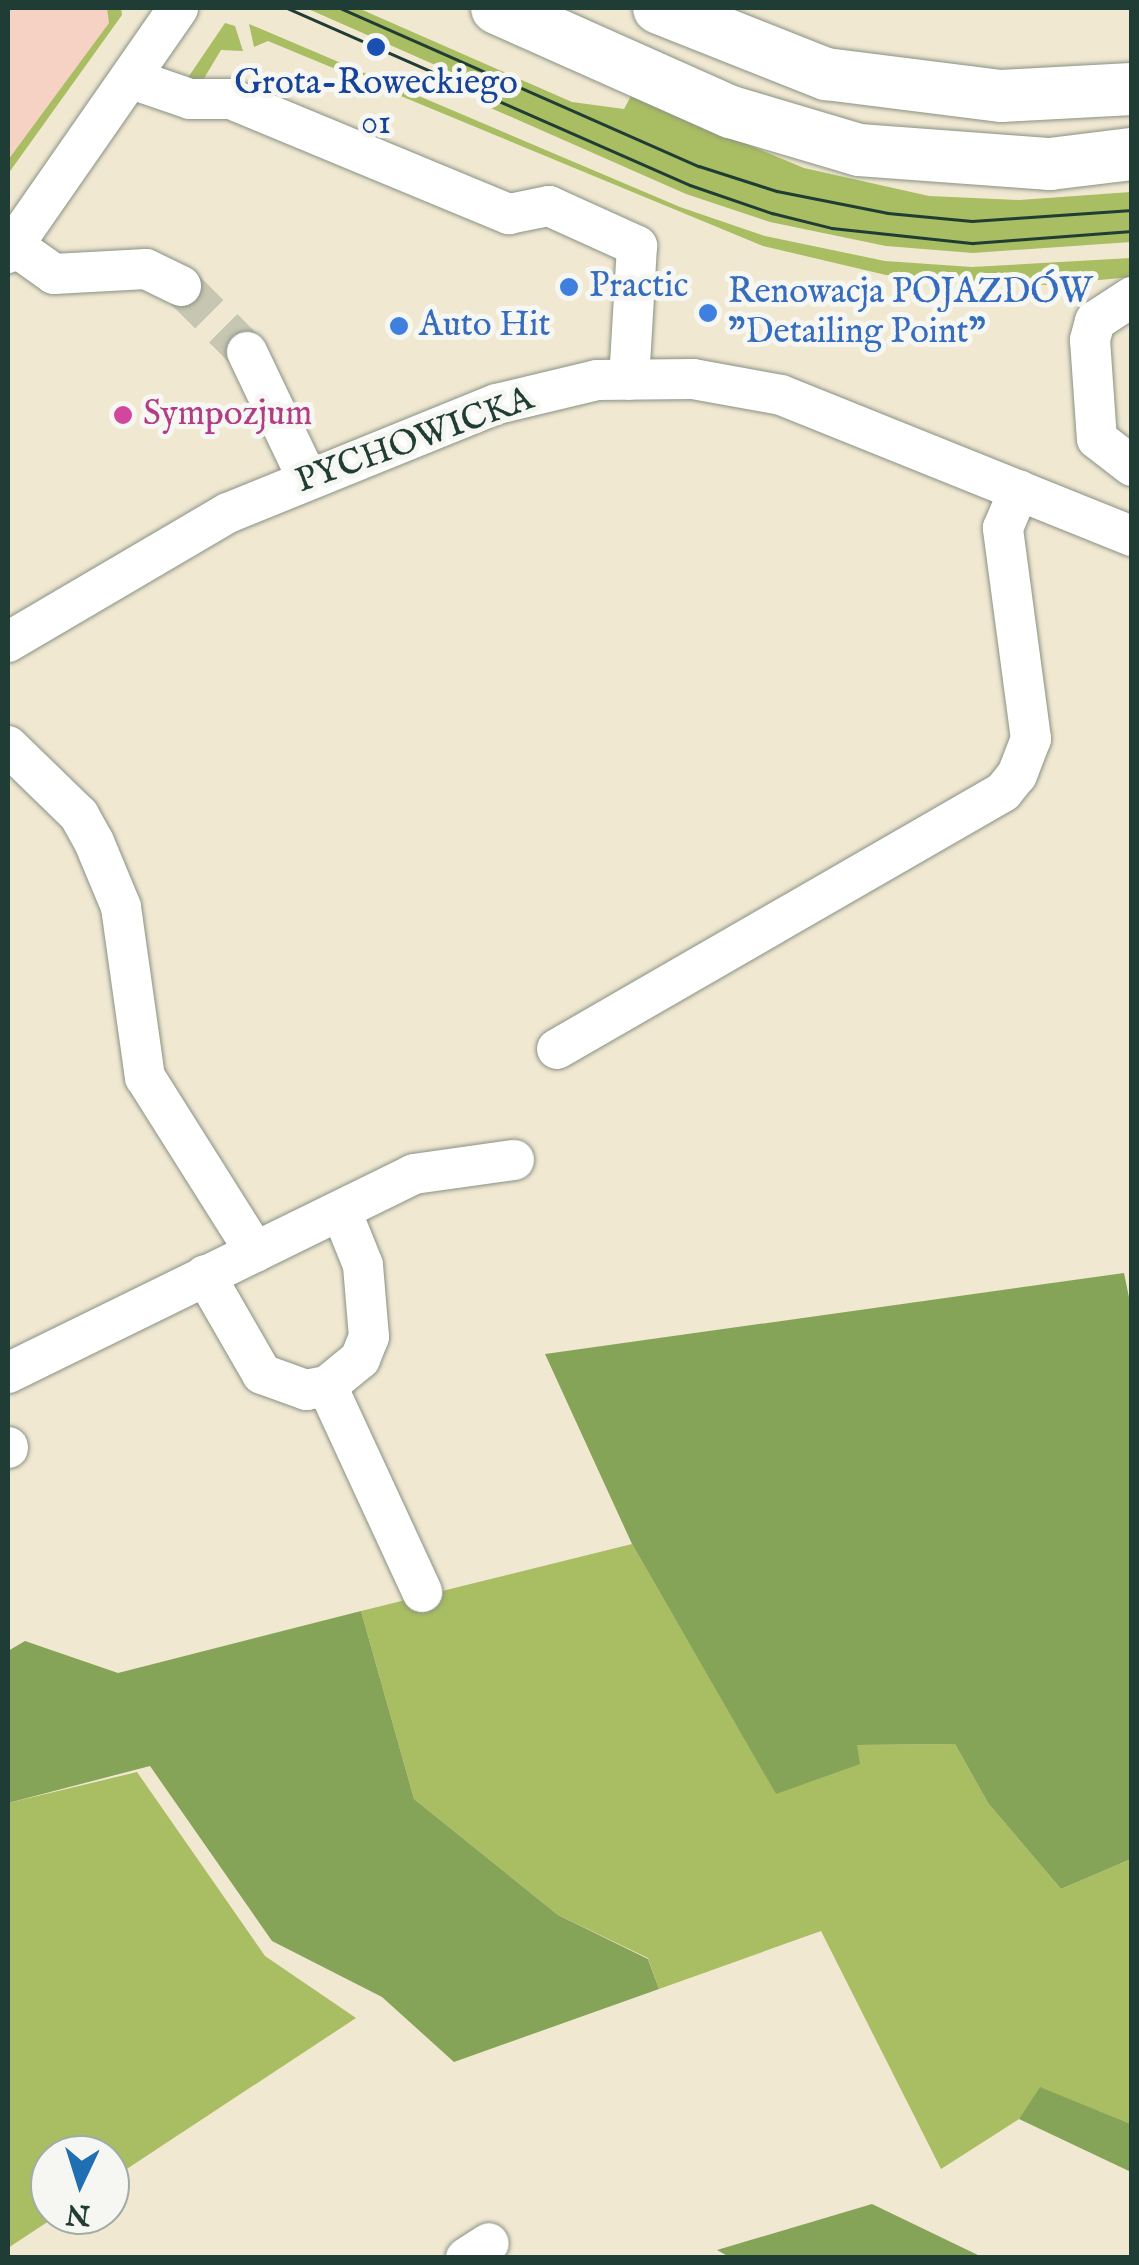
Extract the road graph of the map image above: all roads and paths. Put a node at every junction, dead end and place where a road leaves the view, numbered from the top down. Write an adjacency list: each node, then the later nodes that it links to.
1 (178, 8): 4 (street)
2 (497, 8): 6 (main road)
3 (659, 8): 5 (main road)
4 (132, 78): 7 (street); 11 (street)
5 (1132, 89)
6 (1132, 154)
7 (10, 249): 8 (street)
8 (181, 286)
9 (1132, 296): 12 (street)
10 (248, 352): 13 (street)
11 (629, 380): 13 (street, PYCHOWICKA); 14 (street, PYCHOWICKA)
12 (1132, 466)
13 (307, 478): 16 (street, PYCHOWICKA)
14 (1019, 490): 15 (street, PYCHOWICKA); 18 (street)
15 (1132, 536)
16 (8, 642)
17 (8, 746): 21 (street)
18 (557, 1049)
19 (514, 1160): 20 (street)
20 (342, 1213): 21 (street); 24 (street)
21 (255, 1252): 22 (street)
22 (205, 1276): 23 (street); 24 (street)
23 (8, 1373)
24 (327, 1386): 25 (street)
25 (422, 1592)

